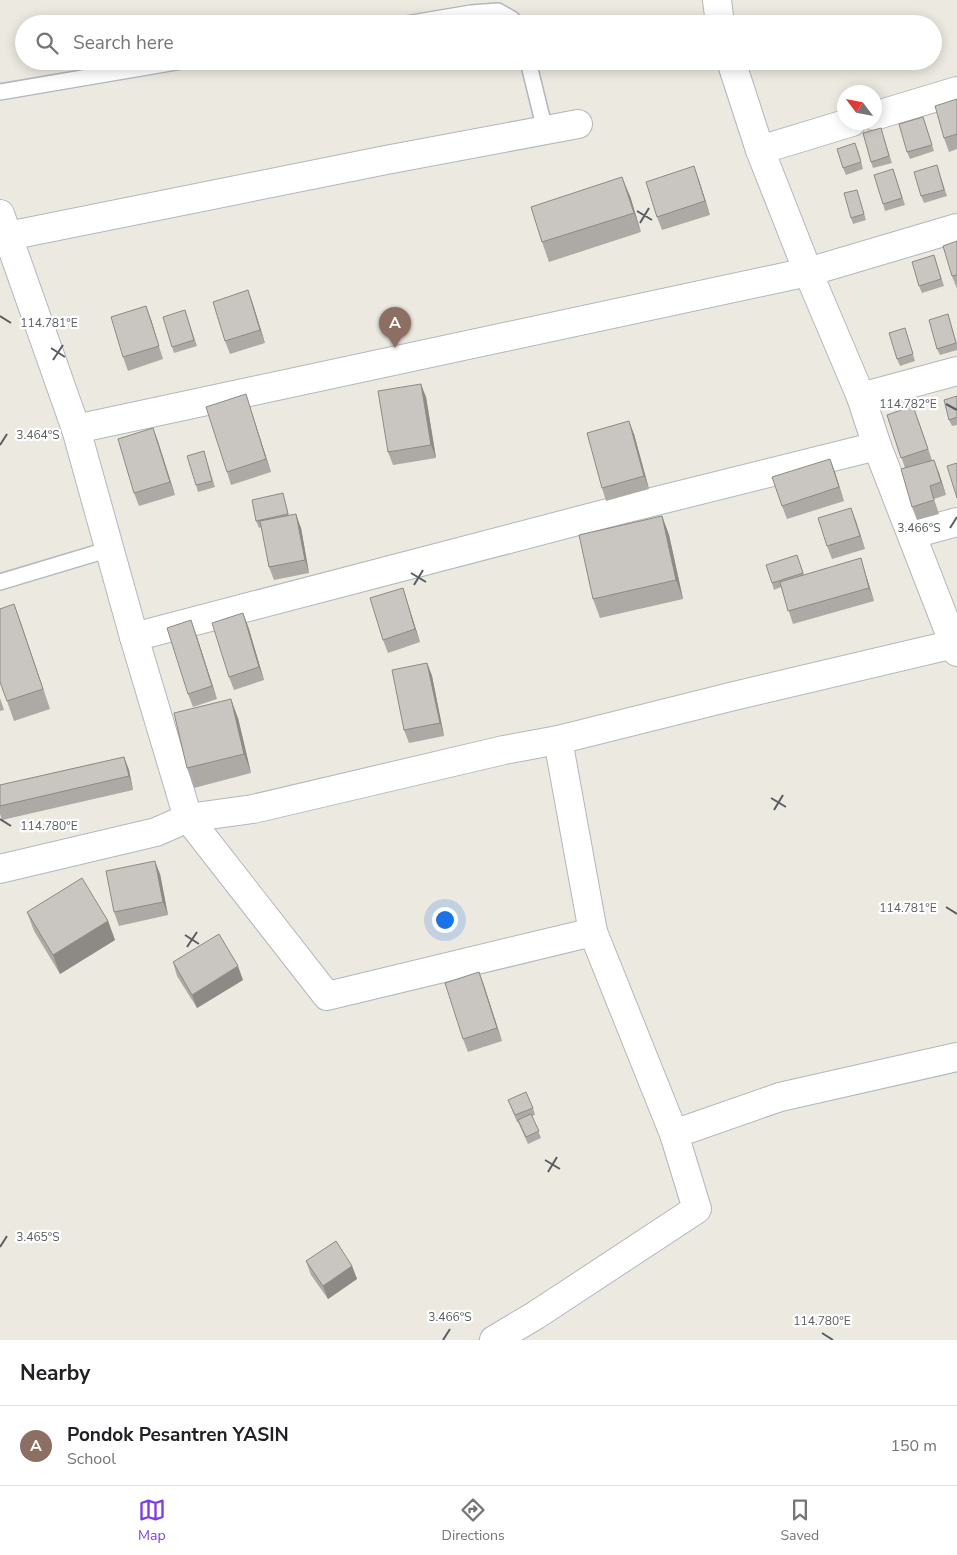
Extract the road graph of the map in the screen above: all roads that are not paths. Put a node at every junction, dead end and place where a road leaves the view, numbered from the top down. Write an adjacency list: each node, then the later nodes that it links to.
1 (717, 0): 4 (street)
2 (459, 15): 3 (lane)
3 (506, 15)
4 (719, 15)
5 (129, 70): 8 (lane)
6 (530, 70): 13 (lane)
7 (734, 70): 14 (street)
8 (0, 92)
9 (957, 92): 10 (street)
10 (882, 114)
11 (578, 124): 13 (street)
12 (837, 127): 14 (street)
13 (545, 130): 15 (street)
14 (760, 150): 17 (street)
15 (4, 225): 20 (street)
16 (957, 228): 17 (street)
17 (808, 272): 19 (street); 20 (street)
18 (957, 371): 19 (street)
19 (861, 397): 21 (street)
20 (76, 429): 24 (street)
21 (877, 446): 23 (street); 26 (street)
22 (957, 522): 23 (street)
23 (913, 534): 27 (street)
24 (110, 549): 25 (lane); 26 (street)
25 (0, 582)
26 (134, 637): 29 (street)
27 (956, 648): 28 (street)
28 (558, 740): 29 (street); 31 (street)
29 (188, 818): 30 (street); 31 (street)
30 (0, 869)
31 (593, 932): 33 (street)
32 (957, 1057): 33 (street)
33 (674, 1134): 34 (street)
34 (494, 1340)

